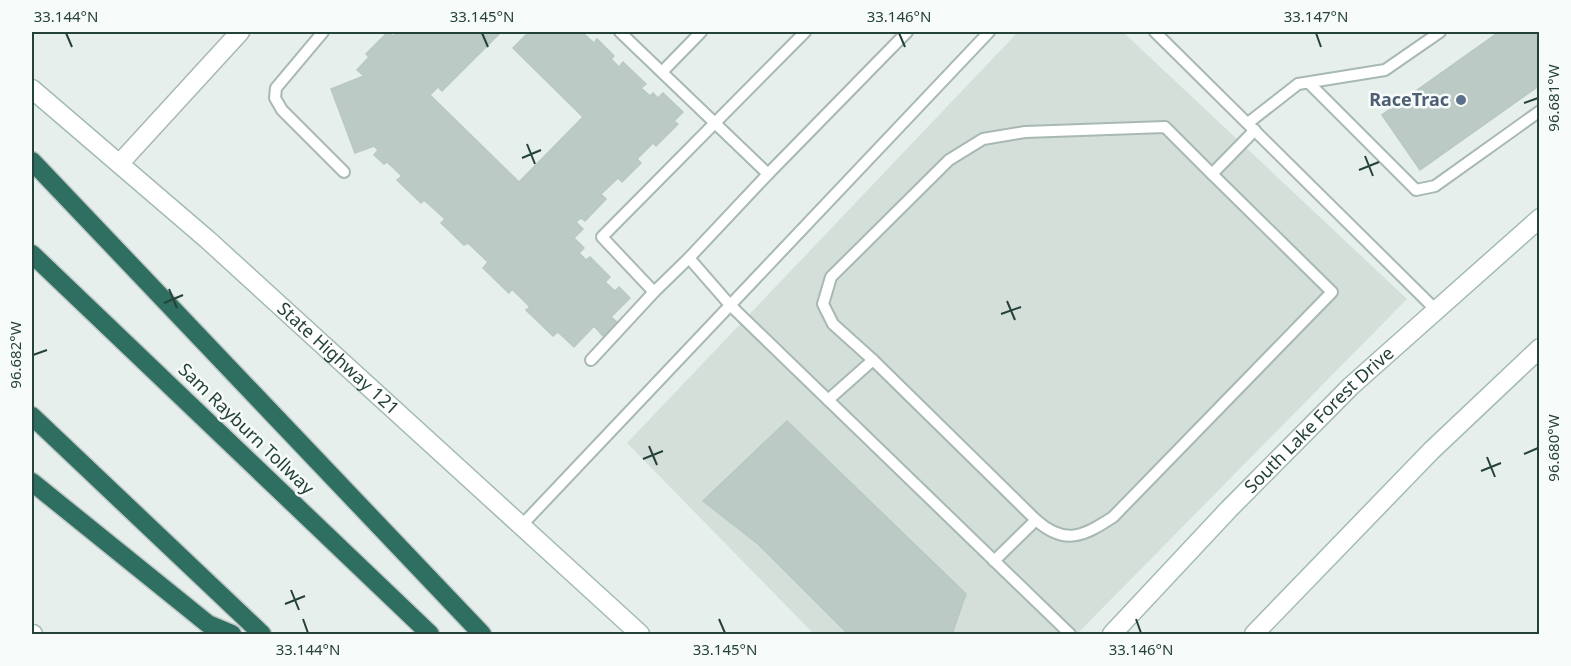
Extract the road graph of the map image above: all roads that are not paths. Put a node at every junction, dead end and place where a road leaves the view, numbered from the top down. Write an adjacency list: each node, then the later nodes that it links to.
1 (240, 32): 17 (main road)
2 (323, 32): 18 (lane)
3 (620, 32): 10 (lane)
4 (701, 32): 10 (lane)
5 (805, 32): 14 (lane)
6 (907, 32): 19 (lane)
7 (990, 32): 25 (lane)
8 (1155, 32): 15 (lane)
9 (1440, 32): 11 (lane)
10 (662, 72): 14 (lane)
11 (1309, 83): 13 (lane); 15 (lane)
12 (32, 89): 17 (main road, State Highway 121)
13 (1539, 111)
14 (715, 123): 19 (lane); 24 (lane)
15 (1251, 126): 20 (lane); 26 (lane)
16 (32, 161): 39 (highway)
17 (120, 163): 34 (main road, State Highway 121)
18 (344, 172)
19 (768, 174): 23 (lane)
20 (1212, 174): 29 (lane); 33 (lane)
21 (1539, 218): 26 (main road, South Lake Forest Drive)
22 (32, 254): 38 (highway, Sam Rayburn Tollway)
23 (689, 258): 24 (lane); 25 (lane)
24 (654, 292): 28 (lane)
25 (730, 305): 30 (lane); 34 (lane)
26 (1437, 310): 42 (main road, South Lake Forest Drive)
27 (1539, 348): 43 (main road)
28 (591, 360)
29 (873, 360): 30 (lane); 33 (lane)
30 (828, 400): 35 (lane)
31 (32, 416): 37 (highway)
32 (32, 482): 36 (highway)
33 (1036, 520): 35 (lane)
34 (521, 526): 40 (main road, State Highway 121)
35 (994, 561): 41 (lane)
36 (232, 634)
37 (262, 634)
38 (430, 634)
39 (482, 634)
40 (640, 634)
41 (1070, 634)
42 (1112, 634)
43 (1254, 634)

